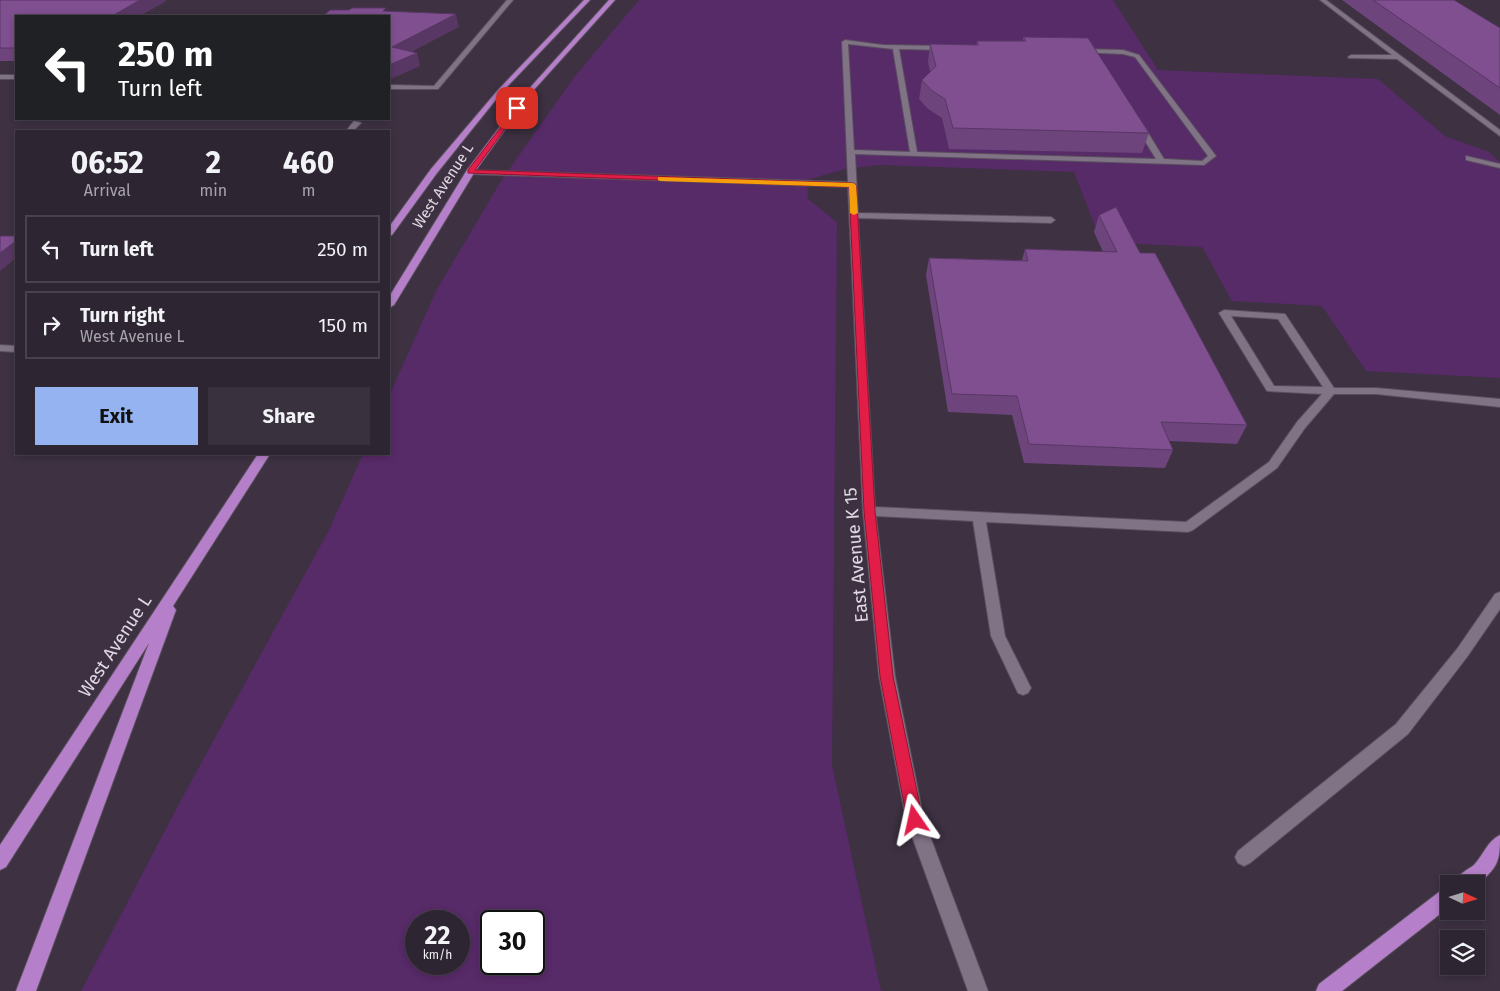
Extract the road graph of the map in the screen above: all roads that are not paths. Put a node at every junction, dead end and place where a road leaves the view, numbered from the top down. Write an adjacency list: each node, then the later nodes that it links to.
1 (510, 0): 14 (street)
2 (587, 0): 28 (main road, West Avenue L)
3 (612, 0): 24 (main road, West Avenue L)
4 (1323, 0): 10 (street)
5 (896, 47): 6 (street); 19 (street, East Avenue K 15); 20 (street)
6 (954, 49)
7 (1072, 51): 8 (street)
8 (1092, 52): 11 (street); 22 (street)
9 (1351, 57): 10 (street)
10 (1398, 57): 18 (street)
11 (1097, 59)
12 (0, 77): 13 (street)
13 (15, 77)
14 (390, 87)
15 (1132, 114): 22 (street)
16 (357, 123): 17 (street)
17 (350, 130)
18 (1500, 134)
19 (851, 152): 20 (street); 25 (street, East Avenue K 15)
20 (914, 154): 22 (street)
21 (1469, 158): 23 (street)
22 (1162, 162)
23 (1500, 166)
24 (470, 172): 25 (street); 29 (main road, West Avenue L)
25 (853, 185): 26 (street, East Avenue K 15)
26 (854, 215): 27 (street); 33 (street, East Avenue K 15)
27 (1050, 220)
28 (390, 232)
29 (390, 302)
30 (1330, 391): 30 (street); 31 (street); 34 (street)
31 (1500, 403)
32 (263, 455): 35 (main road, West Avenue L)
33 (869, 511): 34 (street); 44 (street, East Avenue K 15)
34 (979, 517): 37 (street)
35 (178, 586): 40 (main road, West Avenue L); 43 (main road)
36 (1500, 598): 39 (street)
37 (1023, 688)
38 (1500, 844): 41 (main road)
39 (1244, 857)
40 (0, 861)
41 (1475, 875)
42 (1440, 902): 45 (main road)
43 (26, 991)
44 (978, 991)
45 (1326, 991)

